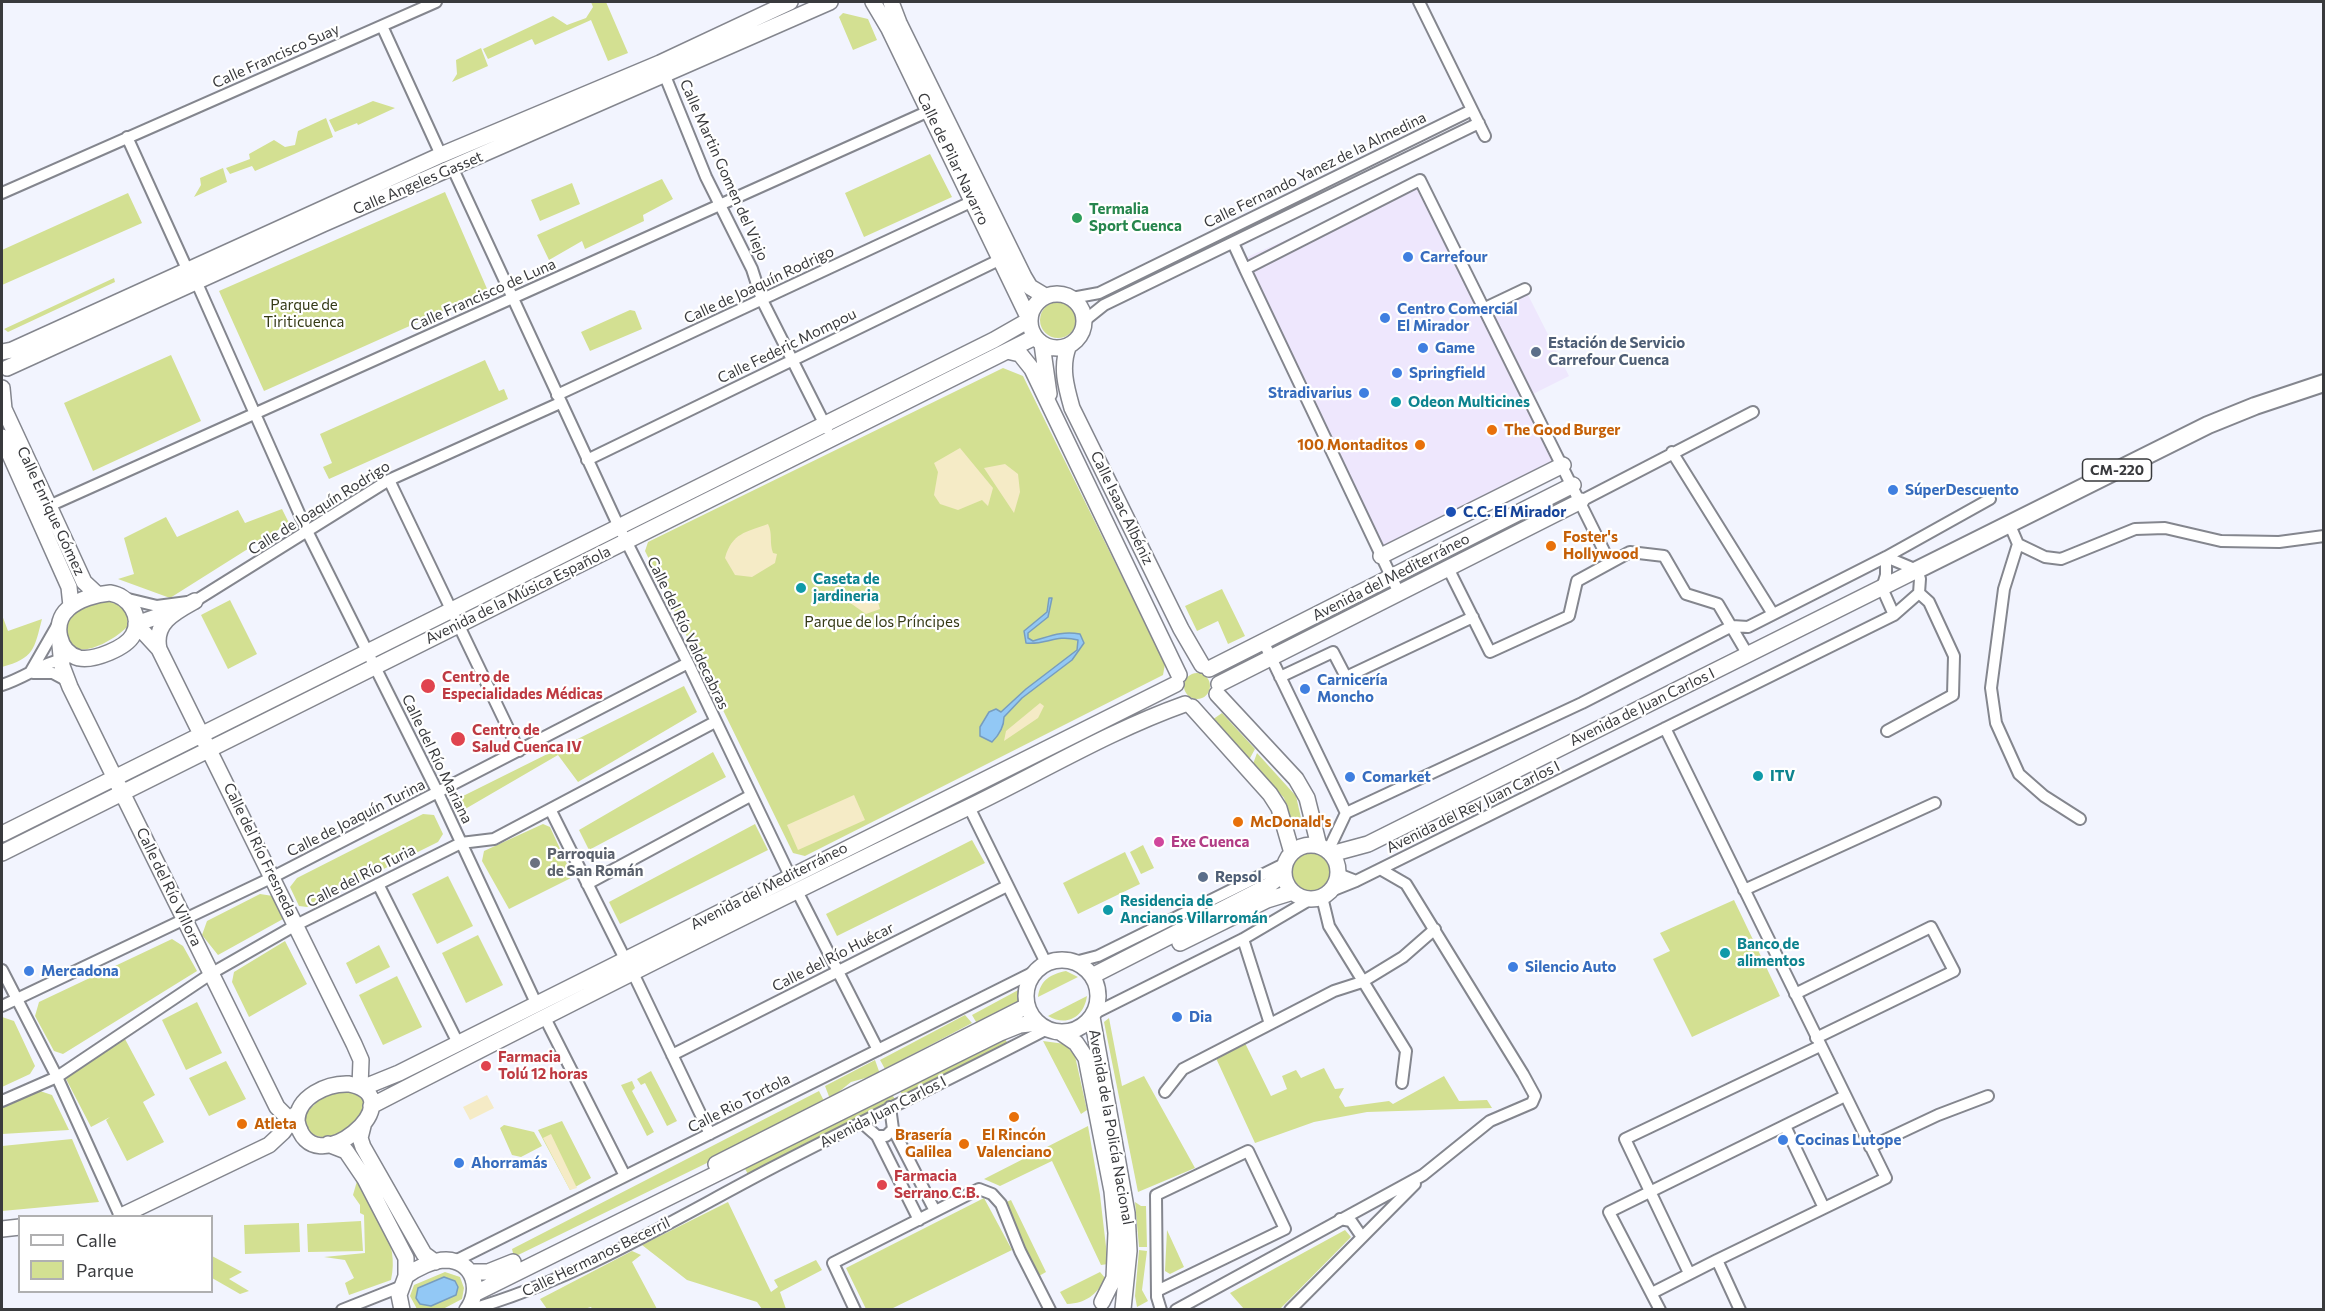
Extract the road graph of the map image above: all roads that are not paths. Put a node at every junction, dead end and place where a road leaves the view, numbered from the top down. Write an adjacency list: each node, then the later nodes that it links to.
1 (436, 2): 7 (street, Calle Francisco Suay)
2 (790, 2): 14 (street, Calle Angeles Gasset)
3 (830, 2): 8 (street, Calle Angeles Gasset)
4 (873, 2): 10 (street, Calle de Pilar Navarro)
5 (891, 2): 24 (street, Calle de Pilar Navarro)
6 (1419, 2): 9 (street)
7 (382, 26): 13 (street, Calle Francisco Suay); 14 (street)
8 (665, 76): 15 (street, Calle Angeles Gasset); 18 (street, Calle Martin Gomen del Viejo)
9 (1472, 110): 11 (street); 26 (street, Calle Fernando Yanez de la Almedina)
10 (929, 111): 17 (street, Calle de Pilar Navarro); 18 (street, Calle Francisco de Luna)
11 (1479, 123): 12 (street); 19 (street, Calle Fernando Yanez de la Almedina)
12 (1485, 136)
13 (127, 137): 16 (street, Calle Francisco Suay); 22 (street, Calle del Río Mariana)
14 (441, 155): 22 (street, Calle Angeles Gasset)
15 (453, 169): 22 (street, Calle Angeles Gasset); 25 (street, Calle del Río Valdecabras)
16 (2, 194)
17 (973, 201): 20 (street, Calle de Pilar Navarro); 27 (street, Calle de Joaquín Rodrigo)
18 (722, 204): 25 (street, Calle Francisco de Luna); 27 (street, Calle Martin Gomen del Viejo)
19 (1233, 243): 21 (street); 30 (street, Calle Fernando Yanez de la Almedina)
20 (1001, 259): 29 (street, Calle de Pilar Navarro); 35 (street, Calle Federic Mompou)
21 (1245, 269): 28 (street); 59 (street)
22 (192, 275): 34 (street, Calle Angeles Gasset); 41 (street, Calle del Río Mariana)
23 (1525, 289): 28 (street)
24 (1045, 296): 26 (street); 29 (street)
25 (512, 298): 38 (street, Calle del Río Valdecabras); 41 (street, Calle Francisco de Luna)
26 (1072, 298): 30 (street)
27 (762, 300): 35 (street, Calle Martin Gomen del Viejo); 38 (street, Calle de Joaquín Rodrigo)
28 (1485, 308): 47 (street)
29 (1029, 319): 31 (street); 42 (street, Avenida de la Música Española)
30 (1084, 321): 32 (street)
31 (1039, 340): 32 (street); 33 (street, Avenida de la Música Española); 39 (street, Calle Isaac Albéniz)
32 (1070, 345): 89 (street, Calle Isaac Albéniz)
33 (1007, 351): 39 (street, Calle Isaac Albéniz); 44 (street, Avenida de la Música Española)
34 (3, 358): 37 (street)
35 (792, 360): 42 (street, Calle Martin Gomen del Viejo); 46 (street, Calle Federic Mompou)
36 (2324, 383): 53 (main road, CM-220)
37 (2, 388): 52 (street, Calle Enrique Gómez)
38 (558, 399): 46 (street, Calle del Río Valdecabras); 48 (street, Calle de Joaquín Rodrigo)
39 (1051, 407): 92 (street, Calle Isaac Albéniz)
40 (1753, 412): 45 (street)
41 (257, 413): 52 (street, Calle Francisco de Luna); 55 (street, Calle del Río Mariana)
42 (825, 425): 44 (street, Calle Martin Gomen del Viejo); 54 (street, Avenida de la Música Española)
43 (2, 437): 73 (street, Calle Enrique Gómez)
44 (832, 440): 57 (street, Avenida de la Música Española)
45 (1672, 452): 51 (street); 74 (street)
46 (587, 460): 54 (street, Calle del Río Valdecabras)
47 (1563, 465): 49 (street); 59 (street, Avenida del Mediterráneo)
48 (389, 480): 55 (street, Calle de Joaquín Rodrigo); 72 (street)
49 (1573, 486): 51 (street); 64 (street, Avenida del Mediterráneo)
50 (1990, 499): 60 (street)
51 (1581, 501): 61 (street); 62 (street, Avenida del Mediterráneo)
52 (49, 506): 68 (street, Calle Enrique Gómez)
53 (2009, 523): 58 (street); 63 (main road, CM-220)
54 (618, 527): 57 (street, Calle del Río Valdecabras); 72 (street, Avenida de la Música Española)
55 (307, 531): 70 (street, Calle de Joaquín Rodrigo); 87 (street, Calle del Río Mariana)
56 (2324, 536): 58 (street)
57 (626, 542): 78 (street, Avenida de la Música Española); 88 (street, Calle del Río Valdecabras)
58 (2018, 544): 111 (street)
59 (1381, 556): 64 (street)
60 (1886, 557): 63 (street); 65 (street); 74 (street)
61 (1610, 563): 76 (street); 79 (street)
62 (1448, 568): 66 (street, Avenida del Mediterráneo); 76 (street)
63 (1917, 570): 65 (street, Avenida de Juan Carlos I); 67 (street)
64 (1392, 578): 66 (street); 81 (street, Avenida del Mediterráneo)
65 (1882, 588): 75 (street); 83 (street, Avenida de Juan Carlos I)
66 (1399, 593): 85 (street, Avenida del Mediterráneo)
67 (1919, 593): 75 (street, Avenida del Rey Juan Carlos I); 99 (street)
68 (98, 595): 69 (street); 73 (street)
69 (123, 597): 70 (street); 77 (street)
70 (195, 601): 71 (street)
71 (179, 609): 77 (street); 82 (street)
72 (452, 610): 78 (street); 87 (street, Avenida de la Música Española)
73 (66, 612): 80 (street); 90 (street)
74 (1773, 614): 79 (street)
75 (1894, 615): 98 (street, Avenida del Rey Juan Carlos I)
76 (1473, 617): 91 (street)
77 (136, 624): 82 (street, Calle del Río Fresneda); 84 (street)
78 (459, 625): 87 (street, Avenida de la Música Española); 102 (street)
79 (1731, 626): 83 (street); 110 (street)
80 (59, 635): 84 (street); 86 (street, Calle del Río Villora)
81 (1263, 642): 85 (street); 89 (street, Avenida del Mediterráneo)
82 (159, 648): 100 (street, Calle del Río Fresneda)
83 (1748, 655): 115 (street, Avenida de Juan Carlos I)
84 (79, 657): 86 (street)
85 (1271, 658): 91 (street); 95 (street, Avenida del Mediterráneo)
86 (62, 659): 90 (street); 93 (street, Calle del Río Villora)
87 (371, 659): 100 (street, Avenida de la Música Española); 101 (street, Avenida de la Música Española); 104 (street, Calle del Río Mariana)
88 (688, 663): 97 (street, Calle del Río Valdecabras); 102 (street, Calle de Joaquín Turina)
89 (1206, 667): 92 (street); 95 (street)
90 (29, 673): 93 (street); 94 (street)
91 (1280, 677): 110 (street)
92 (1178, 679): 96 (street); 118 (street, Avenida del Mediterráneo)
93 (66, 680): 103 (street, Calle del Río Villora)
94 (2, 685)
95 (1218, 689): 96 (street); 115 (street)
96 (1188, 705): 108 (street, Avenida del Mediterráneo); 116 (street)
97 (715, 722): 106 (street, Calle del Río Valdecabras); 109 (street, Calle del Río Turia)
98 (1665, 728): 117 (street, Avenida del Rey Juan Carlos I); 124 (street)
99 (1887, 731)
100 (203, 734): 101 (street, Calle del Río Fresneda); 103 (street, Avenida de la Música Española)
101 (211, 749): 105 (street, Avenida de la Música Española); 119 (street, Calle del Río Fresneda)
102 (519, 751): 104 (street, Calle de Joaquín Turina)
103 (115, 779): 105 (street, Calle del Río Villora); 112 (street, Avenida de la Música Española)
104 (438, 793): 113 (street, Calle del Río Mariana); 119 (street, Calle de Joaquín Turina)
105 (123, 794): 114 (street, Avenida de la Música Española); 128 (street, Calle del Río Villora)
106 (750, 796): 118 (street, Calle del Río Valdecabras); 122 (street)
107 (1935, 803): 124 (street)
108 (969, 807): 123 (street); 125 (street, Avenida del Mediterráneo)
109 (551, 811): 113 (street, Calle del Río Turia); 122 (street)
110 (1346, 813): 115 (street)
111 (2080, 819)
112 (2, 834)
113 (461, 843): 121 (street, Calle del Río Turia); 143 (street, Calle del Río Mariana)
114 (2, 853)
115 (1331, 859): 116 (street); 120 (street); 127 (street)
116 (1287, 863): 126 (street); 133 (street); 139 (street)
117 (1380, 869): 120 (street, Avenida del Rey Juan Carlos I); 130 (street)
118 (789, 876): 132 (street, Avenida del Mediterráneo)
119 (271, 878): 128 (street, Calle de Joaquín Turina); 129 (street, Calle del Río Fresneda)
120 (1356, 881): 127 (street, Avenida del Rey Juan Carlos I)
121 (378, 884): 129 (street, Calle del Río Turia); 151 (street)
122 (587, 884): 132 (street)
123 (1007, 886): 134 (street); 136 (street, Calle del Río Huécar)
124 (1744, 890): 141 (street)
125 (797, 891): 136 (street); 138 (street, Avenida del Mediterráneo)
126 (1293, 892): 127 (street); 139 (street)
127 (1321, 896): 131 (street, Avenida del Rey Juan Carlos I); 140 (street)
128 (184, 919): 137 (street, Calle del Río Villora); 142 (street, Calle de Joaquín Turina)
129 (296, 925): 137 (street, Calle del Río Turia); 156 (street, Calle del Río Fresneda)
130 (1435, 929): 140 (street); 174 (street)
131 (1243, 939): 146 (street, Avenida del Rey Juan Carlos I); 148 (street)
132 (625, 959): 143 (street, Avenida del Mediterráneo)
133 (1075, 962): 134 (street); 139 (street)
134 (1041, 967): 145 (street); 152 (street, Calle Rio Tortola)
135 (2, 970): 142 (street)
136 (838, 971): 152 (street); 153 (street, Calle del Río Huécar)
137 (212, 973): 154 (street, Calle del Río Turia); 165 (street, Calle del Río Villora)
138 (633, 973): 147 (street, Avenida del Mediterráneo); 153 (street)
139 (1094, 980): 146 (street)
140 (1362, 982): 148 (street); 155 (street)
141 (1795, 994): 150 (street); 150 (street)
142 (17, 1000): 144 (street, Calle de Joaquín Turina); 154 (street)
143 (536, 1003): 151 (street, Avenida del Mediterráneo)
144 (2, 1006)
145 (1027, 1006): 149 (street); 173 (street, Avenida Juan Carlos I)
146 (1093, 1015): 149 (street); 199 (street, Avenida de la Policía Nacional)
147 (544, 1018): 161 (street, Avenida del Mediterráneo); 175 (street)
148 (1270, 1024): 157 (street)
149 (1048, 1028): 162 (street, Avenida Juan Carlos I); 173 (street, Avenida Juan Carlos I); 198 (street, Avenida de la Policía Nacional)
150 (1818, 1042): 158 (street); 176 (street)
151 (458, 1043): 156 (street, Avenida del Mediterráneo)
152 (878, 1050): 168 (street, Calle Rio Tortola)
153 (672, 1054): 168 (street)
154 (57, 1077): 160 (street, Calle del Río Turia); 181 (street)
155 (1402, 1083)
156 (361, 1088): 161 (street); 165 (street)
157 (1165, 1092)
158 (1845, 1096): 164 (street); 172 (street)
159 (1988, 1096): 172 (street)
160 (2, 1101)
161 (371, 1106): 166 (street)
162 (890, 1107): 163 (street, Avenida Juan Carlos I); 167 (street)
163 (861, 1122): 169 (street); 177 (street, Avenida Juan Carlos I)
164 (1785, 1125): 176 (street); 179 (street)
165 (300, 1126): 170 (street); 171 (street); 171 (street)
166 (363, 1126): 170 (street); 191 (street)
167 (893, 1129): 169 (street); 180 (street)
168 (710, 1134): 175 (street, Calle Rio Tortola)
169 (877, 1136): 184 (street)
170 (328, 1144): 195 (street)
171 (269, 1145): 182 (street)
172 (1870, 1147): 179 (street)
173 (710, 1173): 192 (street, Calle Hermanos Becerril); 196 (street, Calle Hermanos Becerril)
174 (1423, 1175): 178 (street); 185 (street)
175 (626, 1176): 190 (street, Calle Rio Tortola)
176 (1649, 1193): 193 (street); 197 (street)
177 (719, 1196): 202 (street, Calle Hermanos Becerril)
178 (1365, 1206): 183 (street); 185 (street)
179 (1824, 1208): 189 (street)
180 (935, 1211): 184 (street); 204 (street)
181 (121, 1215)
182 (123, 1215)
183 (1340, 1219): 188 (street); 207 (street)
184 (919, 1220): 203 (street)
185 (1376, 1223): 188 (street)
186 (18, 1227): 187 (street)
187 (2, 1229)
188 (1362, 1237): 208 (street)
189 (1717, 1260): 193 (street); 210 (street)
190 (455, 1261): 191 (street); 192 (street)
191 (435, 1262): 195 (street)
192 (470, 1272): 196 (street)
193 (1689, 1273): 197 (street)
194 (1159, 1290): 194 (street); 206 (street)
195 (402, 1292): 200 (street); 201 (street)
196 (476, 1293): 202 (street)
197 (1652, 1293): 209 (street)
198 (1102, 1302): 199 (street); 205 (street)
199 (1124, 1309)
200 (342, 1310)
201 (390, 1310)
202 (468, 1310)
203 (855, 1310)
204 (1050, 1310)
205 (1088, 1310)
206 (1161, 1310)
207 (1176, 1310)
208 (1290, 1310)
209 (1660, 1310)
210 (1740, 1310)

